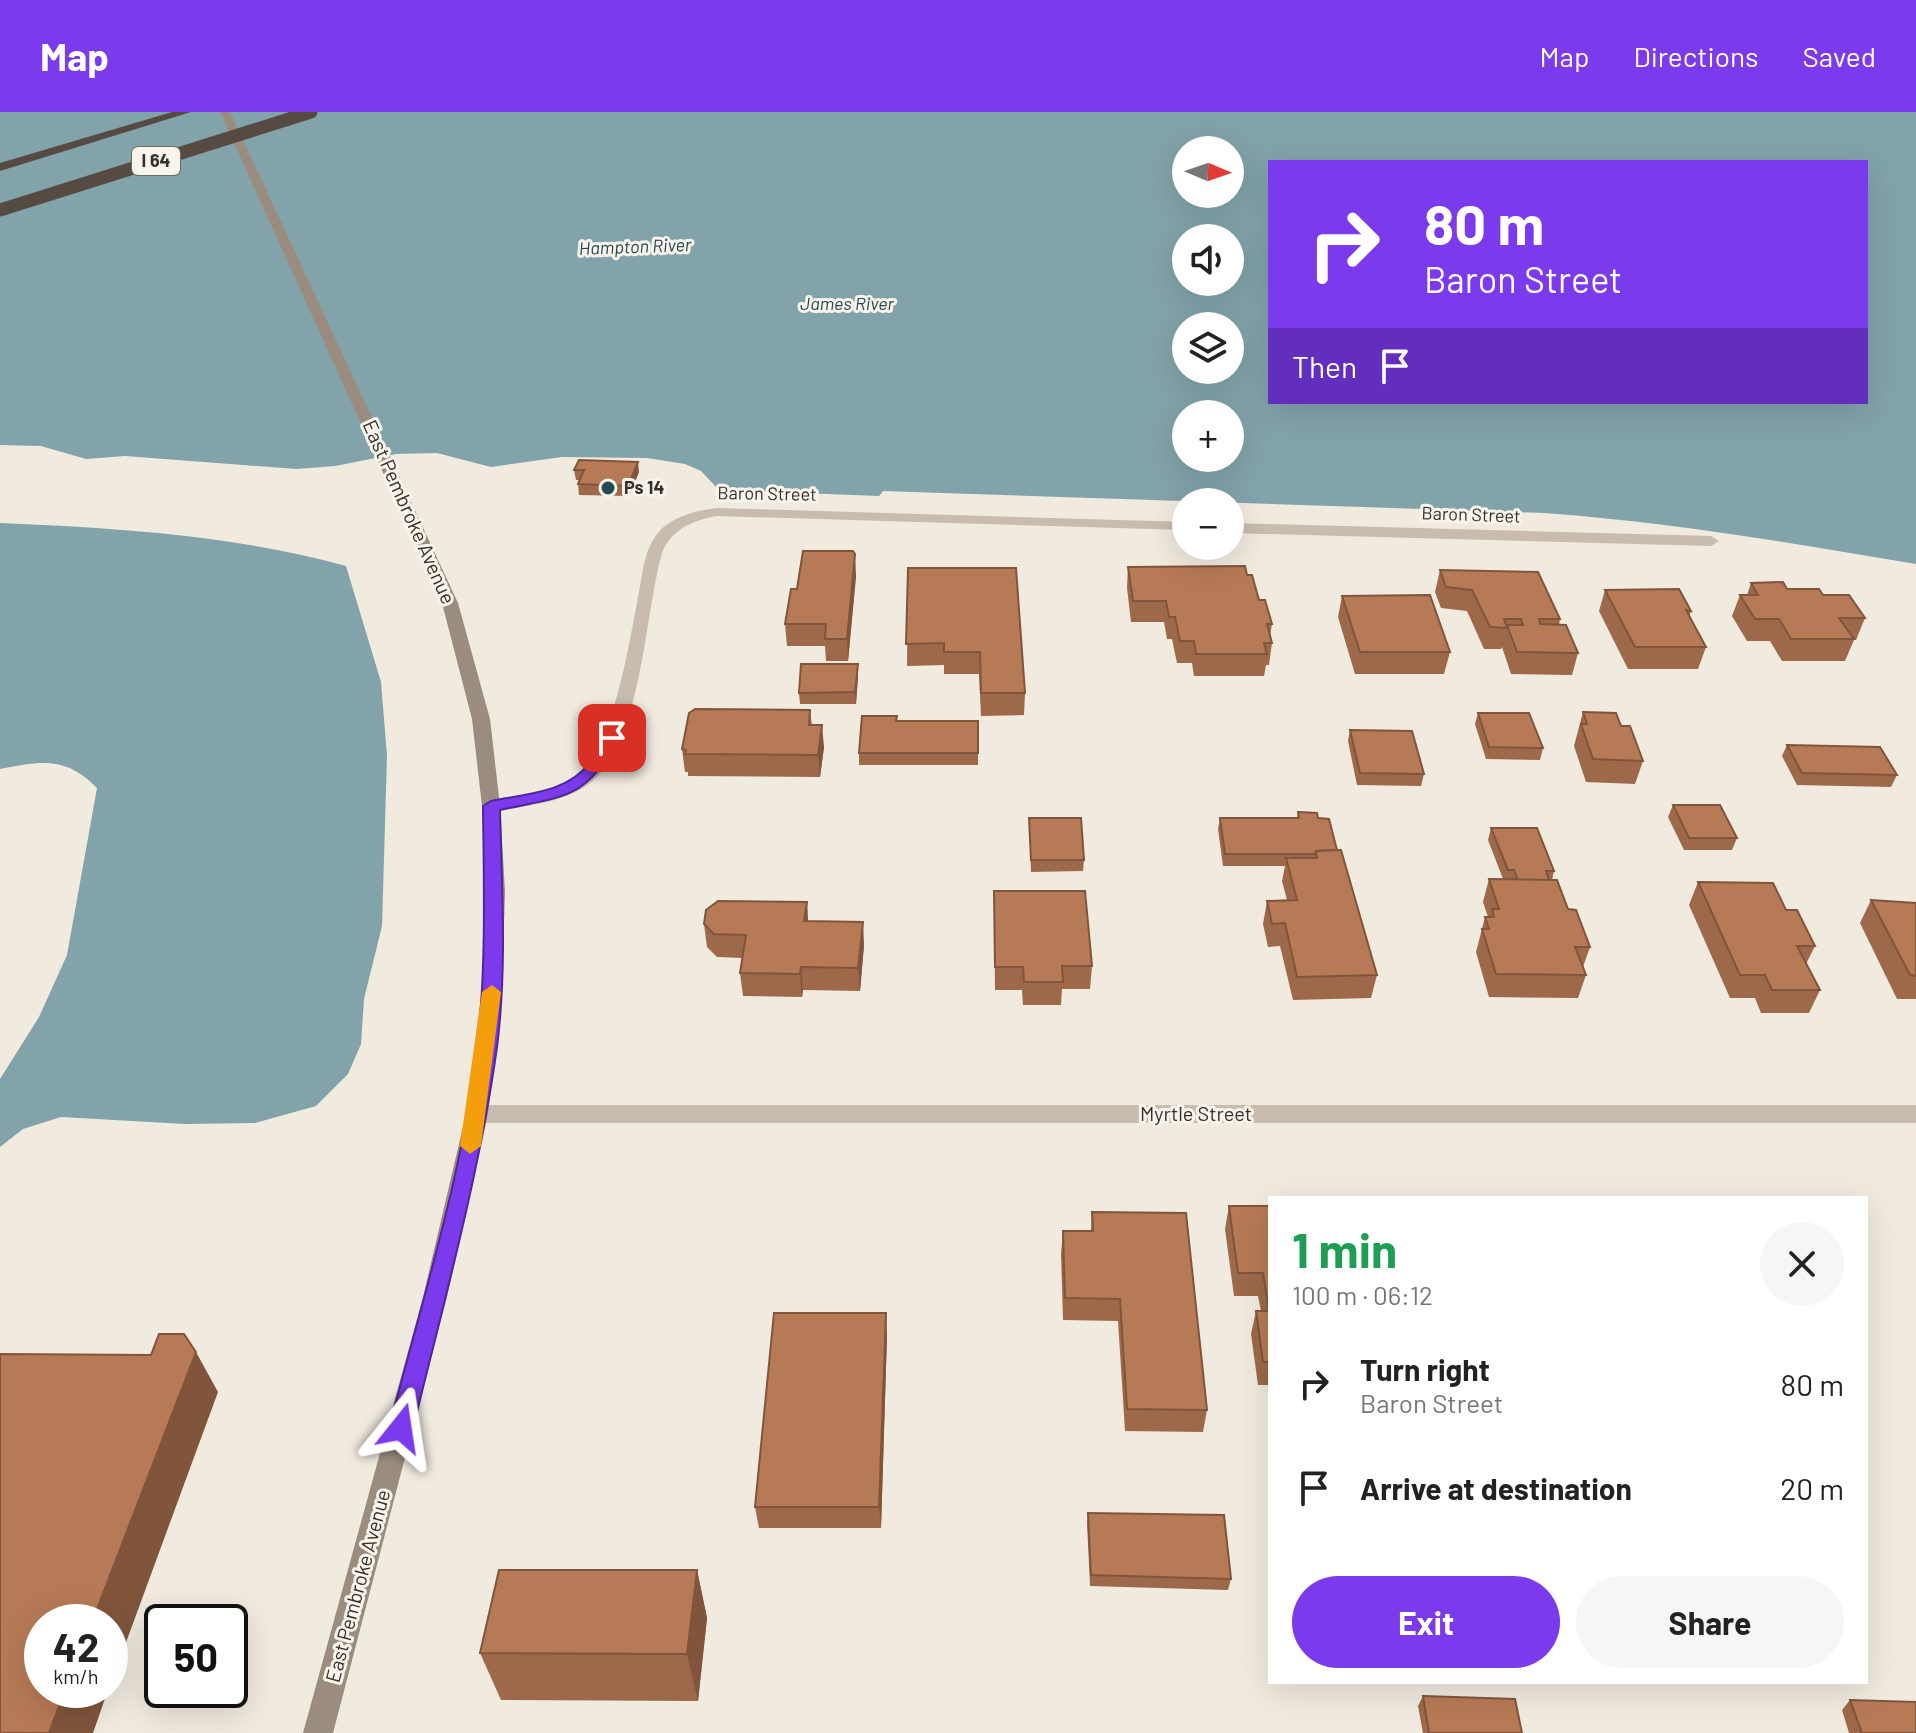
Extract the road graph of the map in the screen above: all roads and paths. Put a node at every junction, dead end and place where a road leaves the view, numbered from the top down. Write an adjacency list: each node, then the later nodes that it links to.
1 (185, 112): 4 (highway, I 64)
2 (225, 112): 9 (main road, East Pembroke Avenue)
3 (311, 112): 5 (highway, I 64, bridge)
4 (0, 167)
5 (0, 210)
6 (1172, 526): 9 (street, Baron Street)
7 (1244, 528): 8 (street, Baron Street)
8 (1711, 541)
9 (491, 806): 10 (main road, East Pembroke Avenue)
10 (477, 1114): 11 (street, Myrtle Street); 12 (main road, East Pembroke Avenue)
11 (1916, 1114)
12 (318, 1733)

